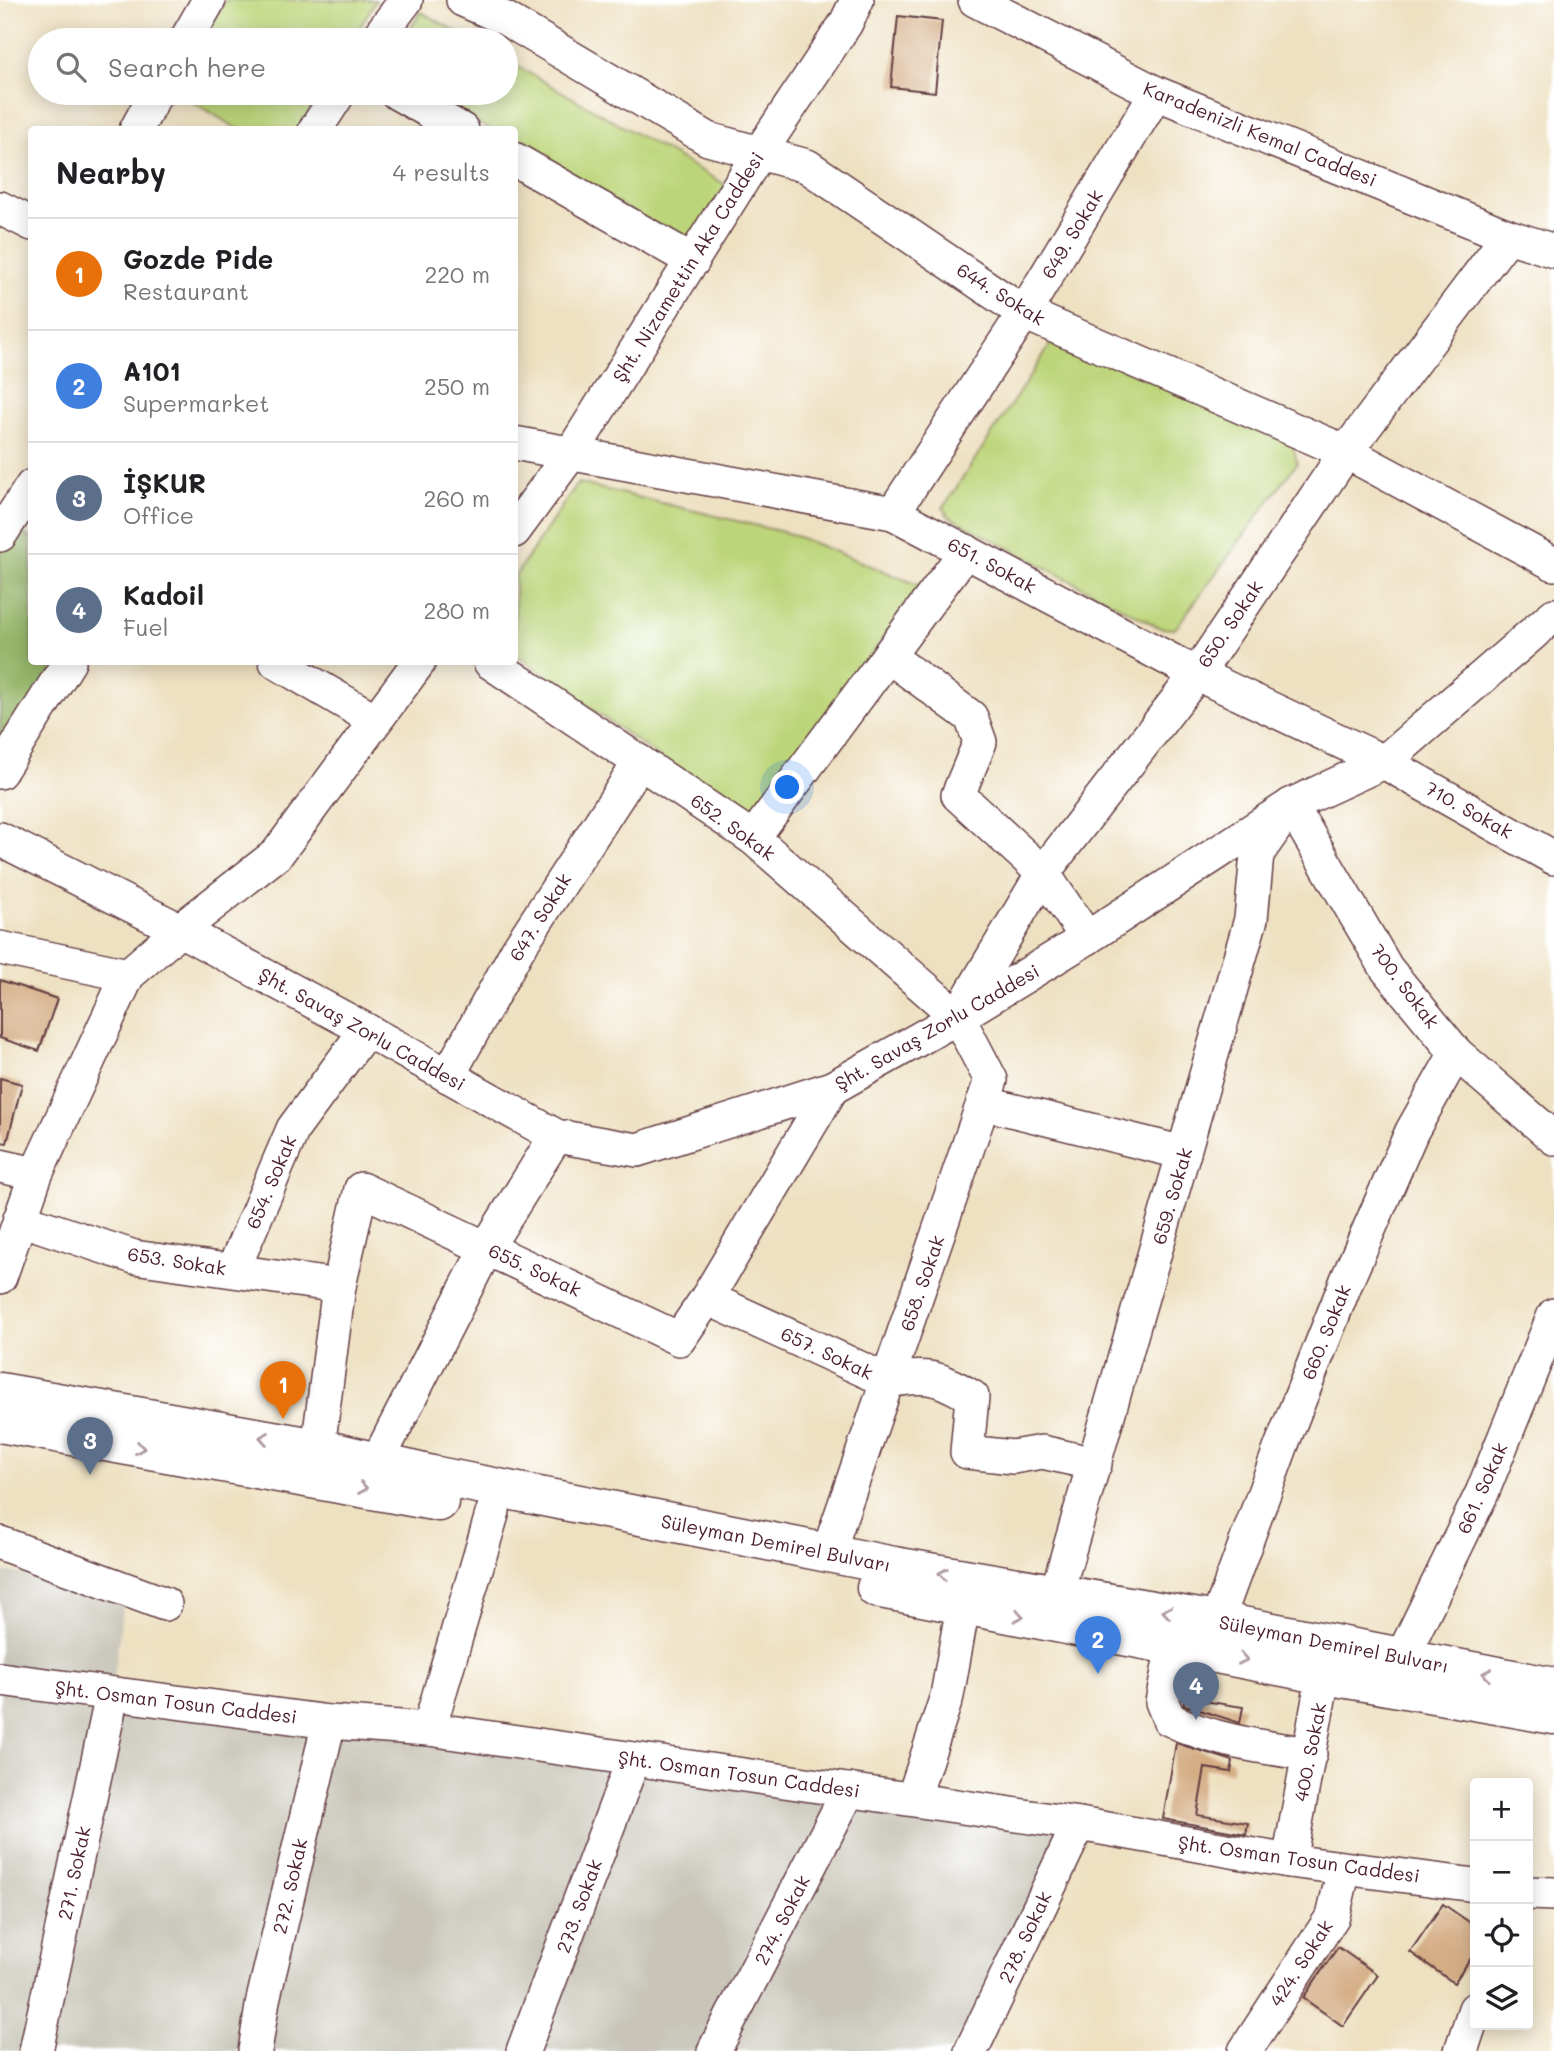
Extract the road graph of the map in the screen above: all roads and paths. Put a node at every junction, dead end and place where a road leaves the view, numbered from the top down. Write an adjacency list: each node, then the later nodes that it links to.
1 (209, 0): 7 (street)
2 (406, 0): 8 (street)
3 (463, 0): 6 (street, 644. Sokak)
4 (857, 0): 16 (street, Şht. Nizamettin Aka Caddesi)
5 (975, 0): 9 (street, Karadenizli Kemal Caddesi)
6 (513, 10): 16 (street, 644. Sokak)
7 (193, 28)
8 (385, 28)
9 (1156, 93): 20 (street, Karadenizli Kemal Caddesi); 23 (street, 649. Sokak)
10 (150, 105): 13 (street)
11 (331, 105): 14 (street)
12 (418, 105): 15 (street)
13 (138, 126)
14 (318, 126)
15 (455, 126)
16 (760, 152): 22 (street, Şht. Nizamettin Aka Caddesi); 23 (street, 644. Sokak)
17 (518, 161): 22 (street)
18 (0, 208): 19 (street)
19 (28, 222)
20 (1507, 236): 21 (street, Karadenizli Kemal Caddesi); 26 (street, 650. Sokak)
21 (1554, 251)
22 (693, 261): 25 (street, Şht. Nizamettin Aka Caddesi)
23 (1024, 313): 26 (street, 644. Sokak); 28 (street, 649. Sokak)
24 (518, 444): 25 (street, 651. Sokak)
25 (572, 452): 28 (street, 651. Sokak); 29 (street, Şht. Nizamettin Aka Caddesi)
26 (1346, 452): 32 (street, 644. Sokak); 39 (street, 650. Sokak)
27 (21, 494): 30 (street)
28 (893, 513): 31 (street, 651. Sokak)
29 (518, 526)
30 (0, 535)
31 (966, 551): 34 (street); 39 (street, 651. Sokak)
32 (1554, 564)
33 (1554, 615): 42 (street, Şht. Savaş Zorlu Caddesi)
34 (888, 656): 45 (street); 48 (street)
35 (67, 665): 43 (street)
36 (281, 665): 40 (street)
37 (417, 665): 40 (street)
38 (494, 665): 41 (street, 652. Sokak)
39 (1197, 674): 42 (street, 651. Sokak); 48 (street, 650. Sokak)
40 (375, 720): 49 (street)
41 (640, 762): 45 (street, 652. Sokak); 56 (street, 647. Sokak)
42 (1384, 762): 44 (street, Şht. Savaş Zorlu Caddesi); 47 (street, 710. Sokak)
43 (0, 772)
44 (1291, 805): 50 (street, Şht. Savaş Zorlu Caddesi); 55 (street, 700. Sokak); 61 (street, 659. Sokak)
45 (753, 838): 53 (street, 652. Sokak)
46 (0, 839): 49 (street, Şht. Savaş Zorlu Caddesi)
47 (1554, 858)
48 (1043, 873): 50 (street); 53 (street, 650. Sokak)
49 (180, 930): 52 (street); 54 (street, Şht. Savaş Zorlu Caddesi)
50 (1087, 938): 53 (street, Şht. Savaş Zorlu Caddesi)
51 (0, 948): 52 (street)
52 (128, 975): 63 (street)
53 (958, 1017): 57 (street, Şht. Savaş Zorlu Caddesi); 58 (street, 658. Sokak)
54 (366, 1030): 56 (street, Şht. Savaş Zorlu Caddesi); 66 (street, 654. Sokak)
55 (1456, 1052): 60 (street, 700. Sokak); 83 (street, 660. Sokak)
56 (448, 1076): 59 (street, Şht. Savaş Zorlu Caddesi)
57 (832, 1088): 59 (street, Şht. Savaş Zorlu Caddesi); 69 (street, 655. Sokak)
58 (983, 1103): 61 (street); 71 (street, 658. Sokak)
59 (556, 1136): 65 (street)
60 (1554, 1138)
61 (1184, 1153): 76 (street, 659. Sokak)
62 (0, 1166): 63 (street)
63 (36, 1174): 64 (street)
64 (20, 1219): 66 (street, 653. Sokak); 67 (street)
65 (487, 1247): 68 (street, 655. Sokak); 69 (street, 655. Sokak); 75 (street)
66 (233, 1270): 68 (street, 653. Sokak)
67 (0, 1277)
68 (339, 1286): 74 (street, 655. Sokak)
69 (708, 1298): 71 (street, 657. Sokak)
70 (1554, 1315): 85 (street, 661. Sokak)
71 (888, 1381): 76 (street, 657. Sokak); 79 (street, 658. Sokak)
72 (0, 1392): 74 (main road, Süleyman Demirel Bulvarı, one-way to 72)
73 (0, 1423): 77 (main road, Süleyman Demirel Bulvarı, one-way to 77)
74 (318, 1448): 75 (main road, Süleyman Demirel Bulvarı)
75 (377, 1462): 79 (main road, Süleyman Demirel Bulvarı)
76 (1095, 1464): 80 (street, 659. Sokak)
77 (494, 1511): 82 (main road, Süleyman Demirel Bulvarı); 92 (street)
78 (0, 1543): 81 (street)
79 (828, 1553): 80 (main road, Süleyman Demirel Bulvarı, one-way to 79)
80 (1057, 1592): 83 (main road, Süleyman Demirel Bulvarı, one-way to 80)
81 (165, 1604)
82 (963, 1606): 84 (main road, Süleyman Demirel Bulvarı, one-way to 84); 96 (street)
83 (1217, 1621): 86 (main road, Süleyman Demirel Bulvarı)
84 (1173, 1646): 86 (main road, Süleyman Demirel Bulvarı, one-way to 86); 93 (street)
85 (1402, 1657): 86 (main road, Süleyman Demirel Bulvarı); 88 (main road, Süleyman Demirel Bulvarı, one-way to 85)
86 (1327, 1659): 90 (main road, Süleyman Demirel Bulvarı); 93 (street, 400. Sokak)
87 (0, 1679): 89 (street, Şht. Osman Tosun Caddesi)
88 (1554, 1687)
89 (112, 1695): 91 (street, Şht. Osman Tosun Caddesi); 104 (street, 271. Sokak)
90 (1554, 1715)
91 (329, 1722): 92 (street, Şht. Osman Tosun Caddesi); 105 (street, 272. Sokak)
92 (429, 1729): 94 (street, Şht. Osman Tosun Caddesi)
93 (1310, 1754): 98 (street, 400. Sokak)
94 (633, 1760): 95 (street, Şht. Osman Tosun Caddesi); 106 (street, 273. Sokak)
95 (849, 1790): 96 (street, Şht. Osman Tosun Caddesi); 107 (street, 274. Sokak)
96 (913, 1799): 97 (street, Şht. Osman Tosun Caddesi)
97 (1079, 1824): 98 (street, Şht. Osman Tosun Caddesi); 108 (street, 278. Sokak)
98 (1289, 1861): 99 (street, Şht. Osman Tosun Caddesi)
99 (1344, 1869): 100 (street, Şht. Osman Tosun Caddesi); 109 (street, 424. Sokak)
100 (1470, 1884)
101 (1533, 1892): 102 (street)
102 (1554, 1894)
103 (1470, 2024): 110 (street)
104 (36, 2051)
105 (255, 2051)
106 (523, 2051)
107 (714, 2051)
108 (971, 2051)
109 (1245, 2051)
110 (1461, 2051)

